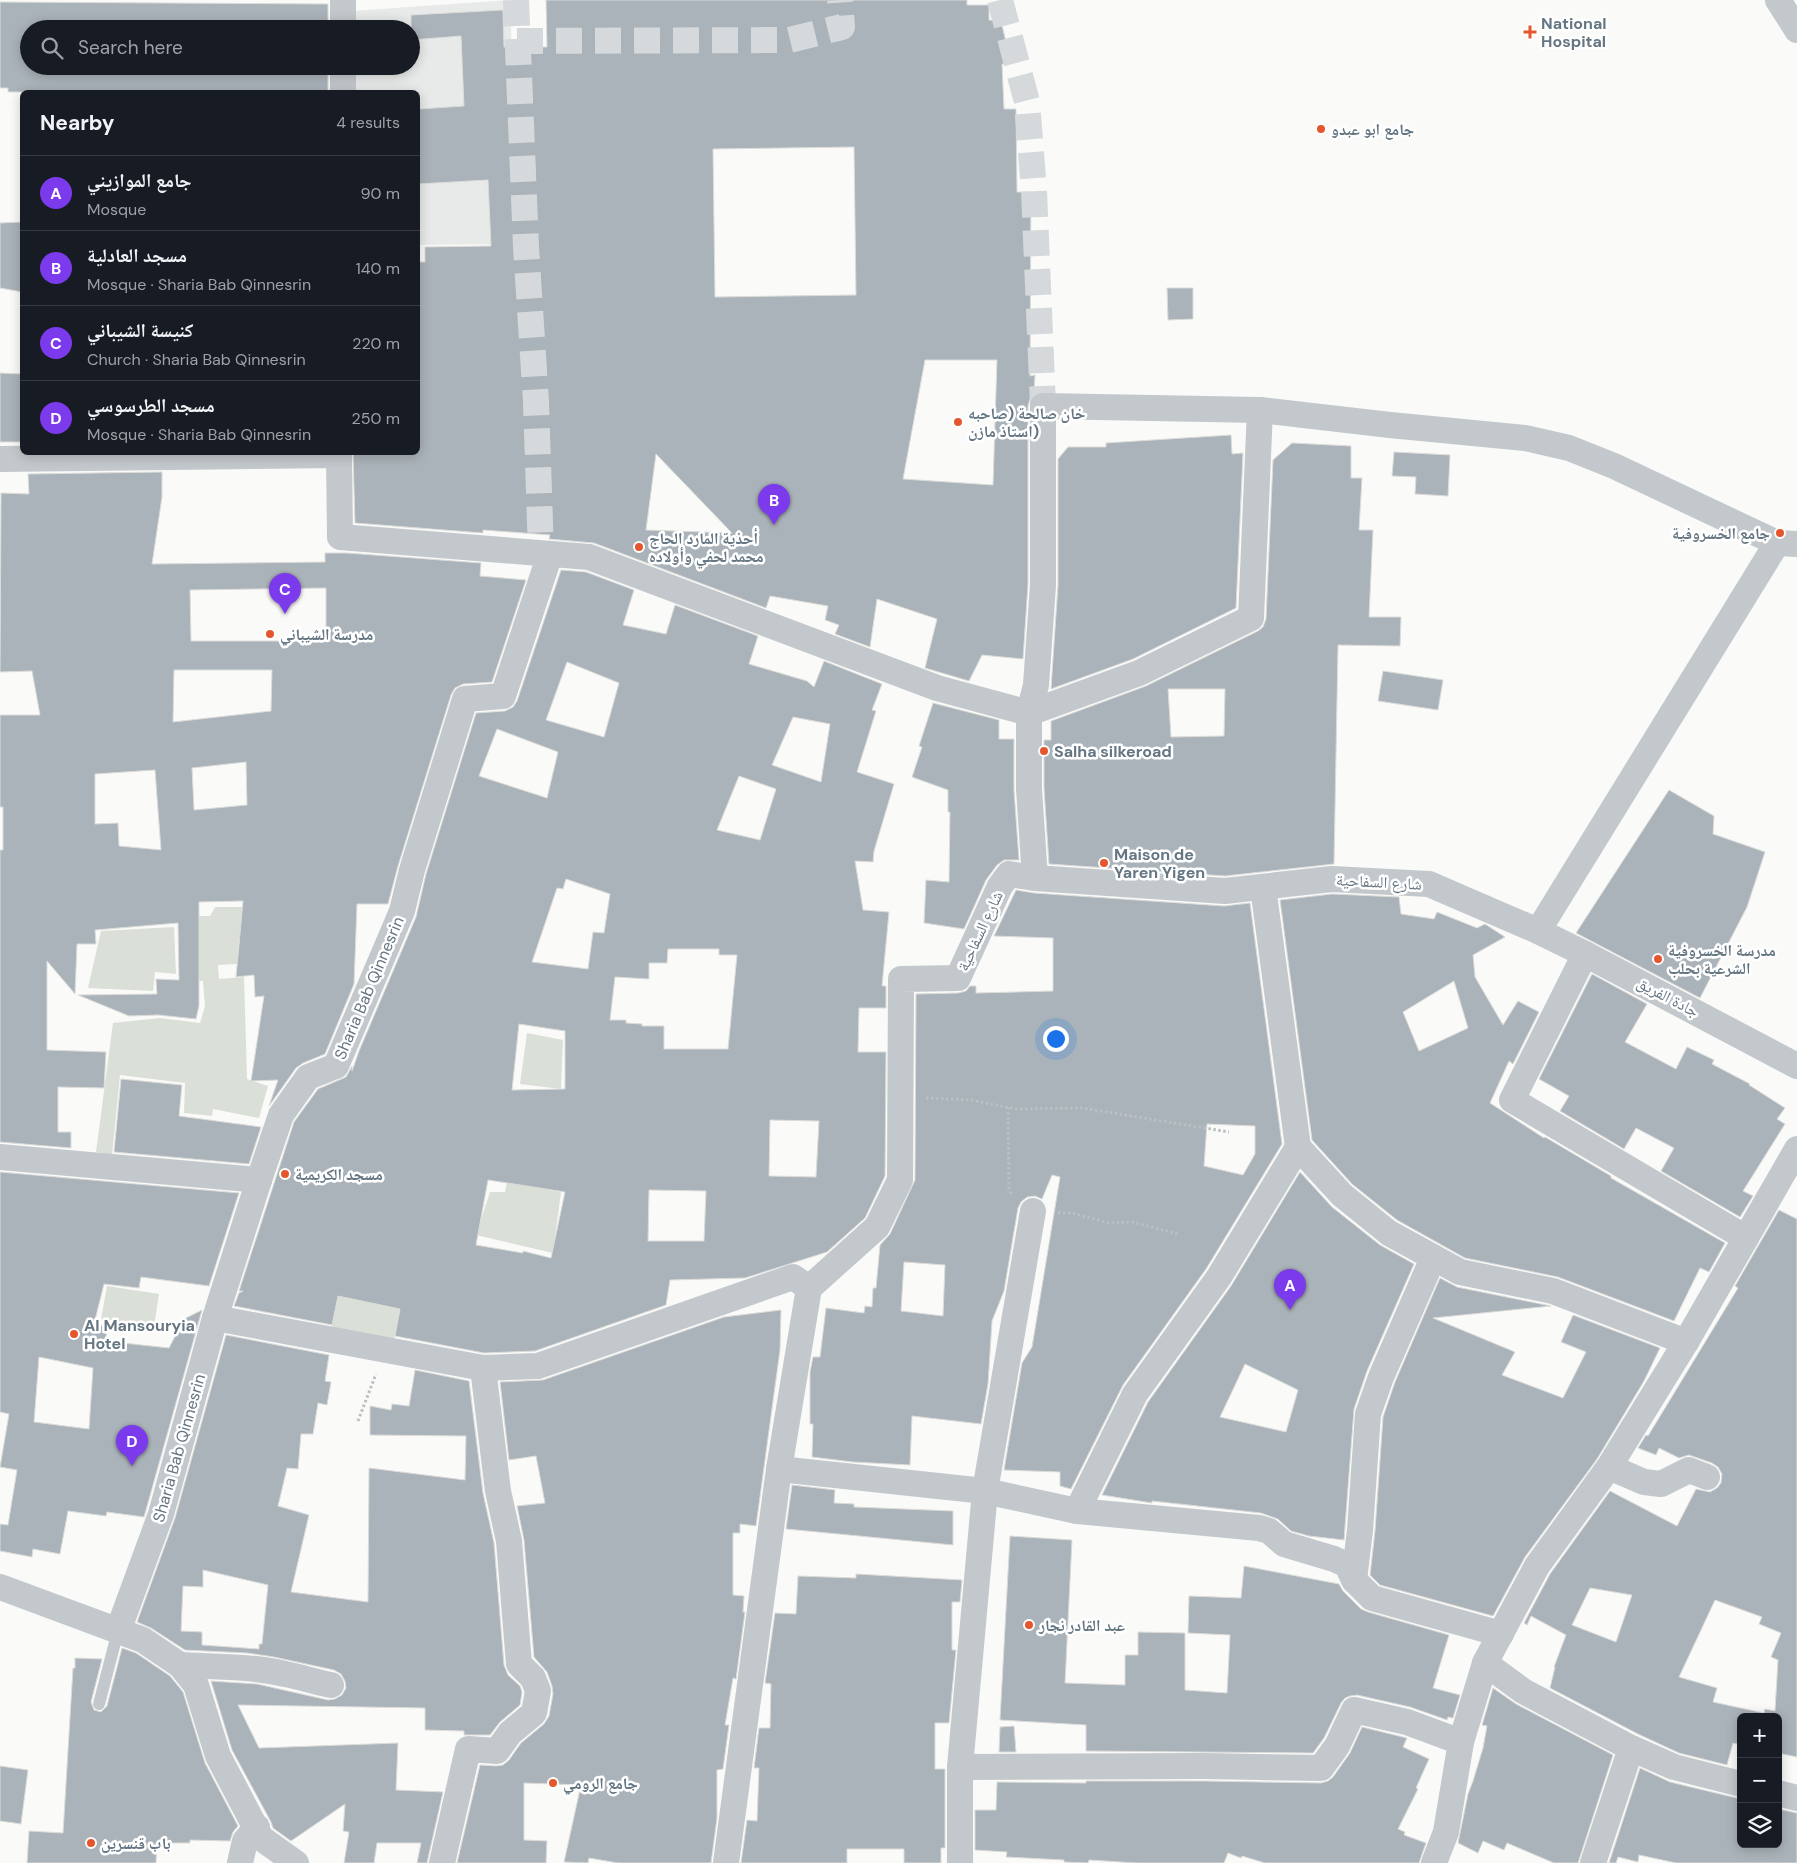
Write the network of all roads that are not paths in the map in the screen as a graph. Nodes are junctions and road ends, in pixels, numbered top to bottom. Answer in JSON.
{"nodes":[{"id":1,"x":343,"y":0,"type":"edge"},
{"id":2,"x":1778,"y":0,"type":"edge"},
{"id":3,"x":343,"y":20,"type":"edge"},
{"id":4,"x":1797,"y":30,"type":"edge"},
{"id":5,"x":343,"y":75,"type":"edge"},
{"id":6,"x":343,"y":90,"type":"edge"},
{"id":7,"x":1260,"y":410,"type":"junction"},
{"id":8,"x":271,"y":455,"type":"edge"},
{"id":9,"x":339,"y":455,"type":"edge"},
{"id":10,"x":0,"y":459,"type":"edge"},
{"id":11,"x":1787,"y":543,"type":"edge"},
{"id":12,"x":550,"y":554,"type":"junction"},
{"id":13,"x":1029,"y":713,"type":"junction"},
{"id":14,"x":1035,"y":878,"type":"junction"},
{"id":15,"x":1263,"y":887,"type":"junction"},
{"id":16,"x":1538,"y":931,"type":"junction"},
{"id":17,"x":1585,"y":954,"type":"junction"},
{"id":18,"x":1797,"y":1066,"type":"edge"},
{"id":19,"x":1298,"y":1147,"type":"junction"},
{"id":20,"x":1797,"y":1149,"type":"edge"},
{"id":21,"x":0,"y":1157,"type":"edge"},
{"id":22,"x":259,"y":1180,"type":"junction"},
{"id":23,"x":1033,"y":1212,"type":"road end"},
{"id":24,"x":1746,"y":1238,"type":"junction"},
{"id":25,"x":1433,"y":1258,"type":"junction"},
{"id":26,"x":810,"y":1288,"type":"junction"},
{"id":27,"x":215,"y":1318,"type":"junction"},
{"id":28,"x":1686,"y":1342,"type":"junction"},
{"id":29,"x":483,"y":1368,"type":"junction"},
{"id":30,"x":1609,"y":1467,"type":"junction"},
{"id":31,"x":779,"y":1469,"type":"junction"},
{"id":32,"x":1708,"y":1477,"type":"dead end"},
{"id":33,"x":985,"y":1491,"type":"junction"},
{"id":34,"x":1077,"y":1510,"type":"junction"},
{"id":35,"x":1354,"y":1580,"type":"junction"},
{"id":36,"x":0,"y":1587,"type":"edge"},
{"id":37,"x":118,"y":1632,"type":"junction"},
{"id":38,"x":1501,"y":1634,"type":"junction"},
{"id":39,"x":1485,"y":1663,"type":"junction"},
{"id":40,"x":180,"y":1665,"type":"junction"},
{"id":41,"x":330,"y":1685,"type":"dead end"},
{"id":42,"x":99,"y":1704,"type":"dead end"},
{"id":43,"x":1461,"y":1742,"type":"junction"},
{"id":44,"x":1631,"y":1748,"type":"junction"},
{"id":45,"x":960,"y":1767,"type":"junction"},
{"id":46,"x":1737,"y":1783,"type":"edge"},
{"id":47,"x":1782,"y":1794,"type":"edge"},
{"id":48,"x":1797,"y":1798,"type":"edge"},
{"id":49,"x":257,"y":1827,"type":"junction"},
{"id":50,"x":240,"y":1863,"type":"edge"},
{"id":51,"x":296,"y":1863,"type":"edge"},
{"id":52,"x":442,"y":1863,"type":"edge"},
{"id":53,"x":726,"y":1863,"type":"edge"},
{"id":54,"x":960,"y":1863,"type":"edge"},
{"id":55,"x":1434,"y":1863,"type":"edge"},
{"id":56,"x":1593,"y":1863,"type":"edge"}],
"edges":[{"from":1,"to":3,"type":"street"},
{"from":2,"to":4,"type":"street"},
{"from":5,"to":6,"type":"street"},
{"from":7,"to":11,"type":"street"},
{"from":7,"to":13,"type":"street"},
{"from":7,"to":13,"type":"street"},
{"from":8,"to":10,"type":"street"},
{"from":9,"to":12,"type":"street"},
{"from":11,"to":16,"type":"street"},
{"from":12,"to":13,"type":"street"},
{"from":12,"to":22,"type":"street","name":"Sharia Bab Qinnesrin"},
{"from":13,"to":14,"type":"street"},
{"from":14,"to":15,"type":"street","name":"شارع السفاحية"},
{"from":14,"to":26,"type":"street","name":"شارع السفاحية"},
{"from":15,"to":16,"type":"street","name":"شارع السفاحية"},
{"from":15,"to":19,"type":"street"},
{"from":16,"to":17,"type":"street","name":"جادة الفريق"},
{"from":17,"to":18,"type":"street","name":"جادة الفريق"},
{"from":17,"to":24,"type":"street"},
{"from":19,"to":25,"type":"street"},
{"from":19,"to":34,"type":"street"},
{"from":20,"to":24,"type":"street"},
{"from":21,"to":22,"type":"street"},
{"from":22,"to":27,"type":"street","name":"Sharia Bab Qinnesrin"},
{"from":23,"to":33,"type":"street"},
{"from":24,"to":28,"type":"street"},
{"from":25,"to":28,"type":"street"},
{"from":25,"to":35,"type":"street"},
{"from":26,"to":29,"type":"street"},
{"from":26,"to":31,"type":"street"},
{"from":27,"to":29,"type":"street"},
{"from":27,"to":37,"type":"street","name":"Sharia Bab Qinnesrin"},
{"from":28,"to":30,"type":"street"},
{"from":29,"to":52,"type":"street"},
{"from":30,"to":32,"type":"street"},
{"from":30,"to":38,"type":"street"},
{"from":31,"to":33,"type":"street"},
{"from":31,"to":53,"type":"street"},
{"from":33,"to":34,"type":"street"},
{"from":33,"to":45,"type":"street"},
{"from":34,"to":35,"type":"street"},
{"from":35,"to":38,"type":"street"},
{"from":36,"to":37,"type":"street"},
{"from":37,"to":40,"type":"street"},
{"from":37,"to":42,"type":"lane"},
{"from":38,"to":39,"type":"street"},
{"from":39,"to":43,"type":"street"},
{"from":39,"to":44,"type":"street"},
{"from":40,"to":41,"type":"street"},
{"from":40,"to":49,"type":"street"},
{"from":43,"to":45,"type":"street"},
{"from":43,"to":55,"type":"street"},
{"from":44,"to":46,"type":"street"},
{"from":44,"to":56,"type":"street"},
{"from":45,"to":54,"type":"street"},
{"from":47,"to":48,"type":"street"},
{"from":49,"to":50,"type":"street"},
{"from":49,"to":51,"type":"street"}]}
